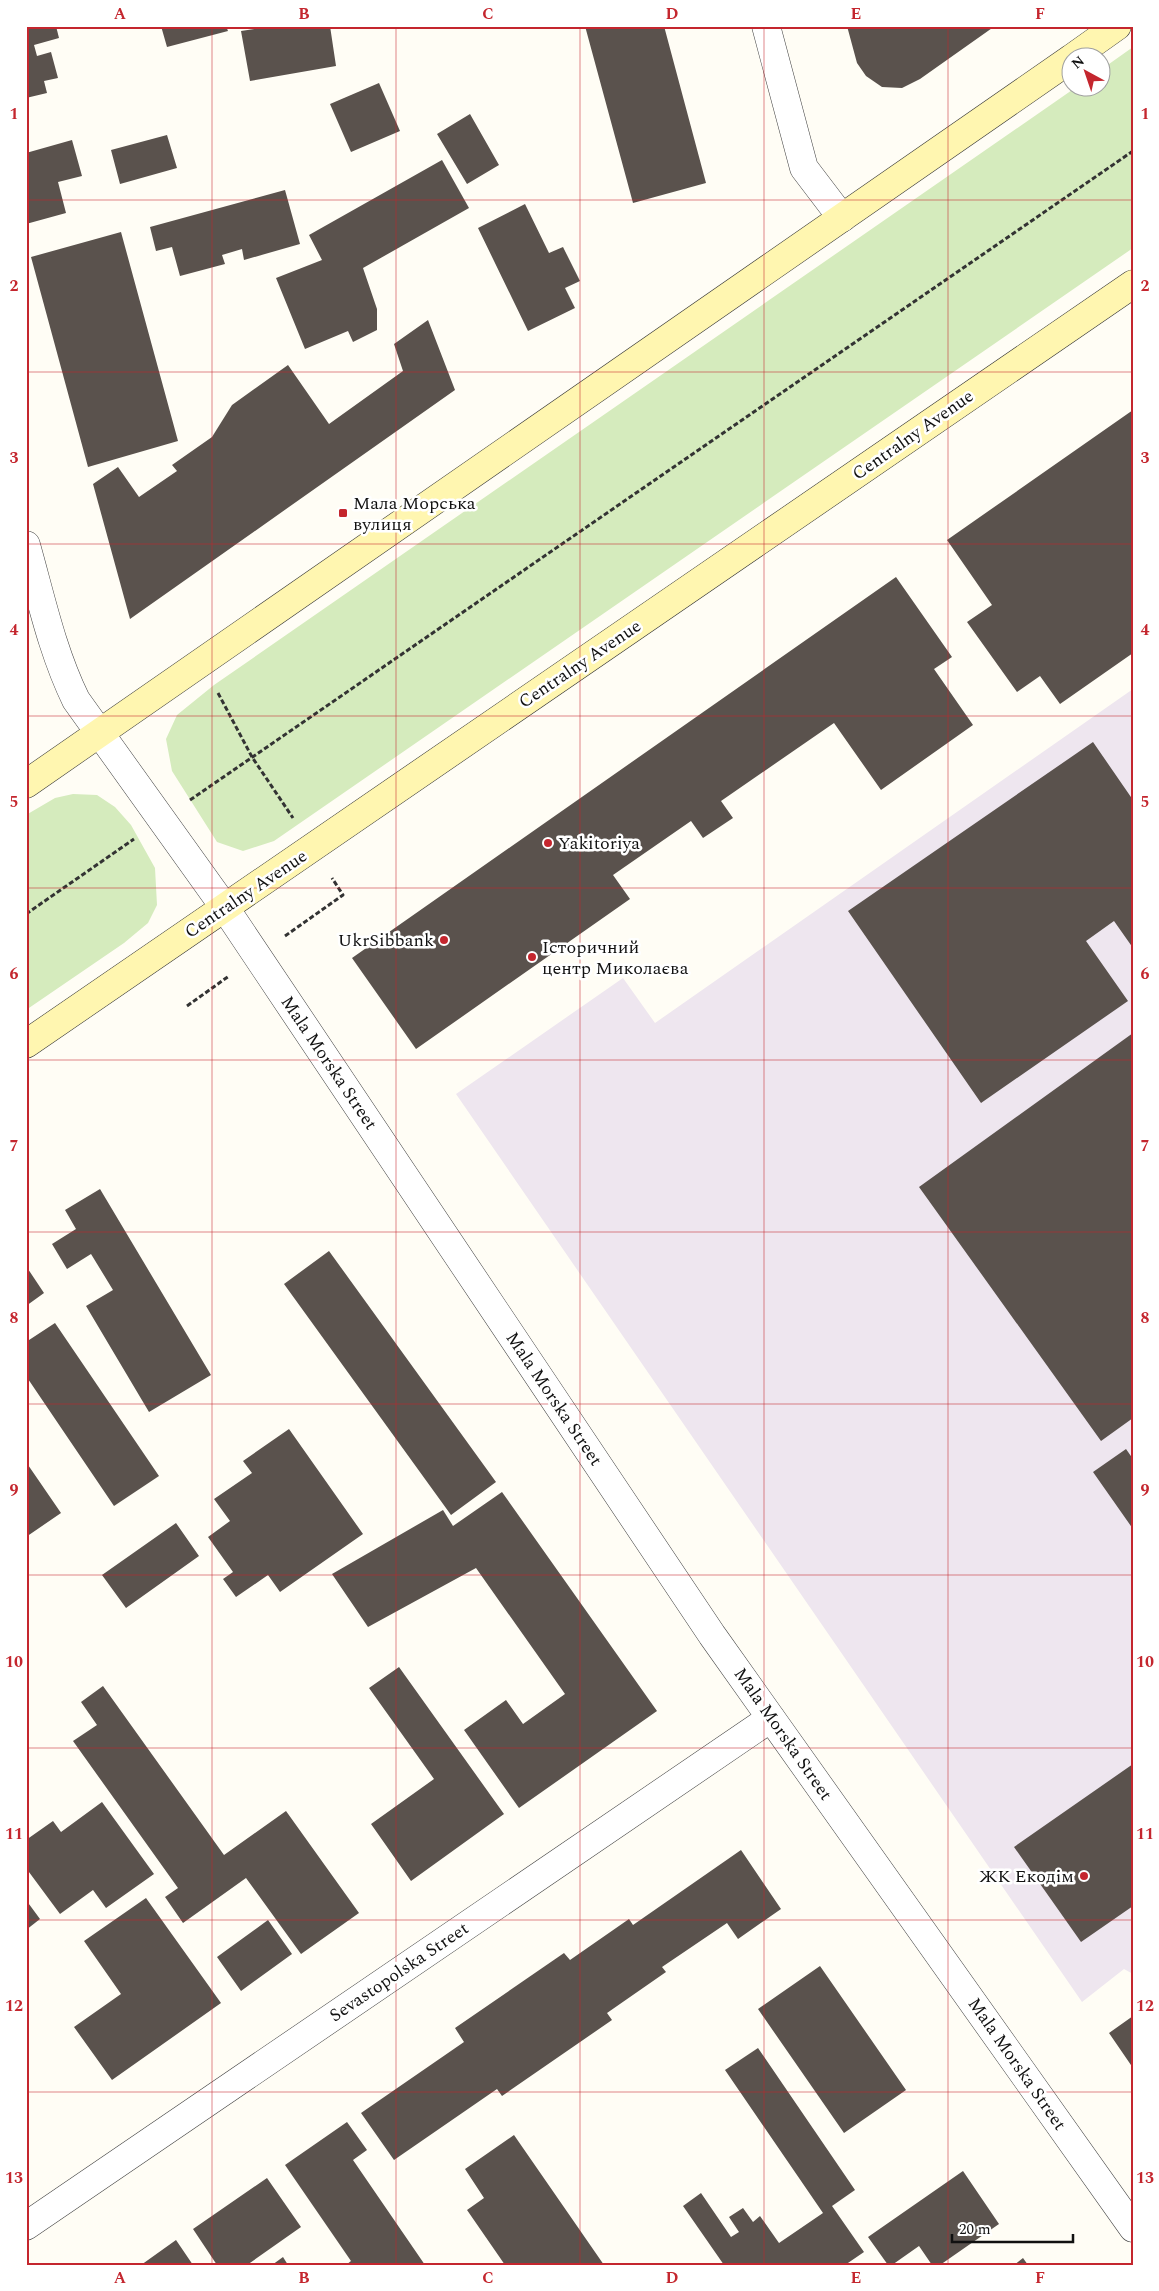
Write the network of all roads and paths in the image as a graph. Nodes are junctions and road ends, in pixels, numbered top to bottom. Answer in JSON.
{"nodes":[{"id":1,"x":766,"y":26,"type":"edge"},
{"id":2,"x":1117,"y":26,"type":"edge"},
{"id":3,"x":1086,"y":48,"type":"edge"},
{"id":4,"x":1062,"y":65,"type":"edge"},
{"id":5,"x":1133,"y":151,"type":"edge"},
{"id":6,"x":842,"y":218,"type":"junction"},
{"id":7,"x":1133,"y":284,"type":"edge"},
{"id":8,"x":26,"y":545,"type":"edge"},
{"id":9,"x":214,"y":686,"type":"dead end"},
{"id":10,"x":100,"y":734,"type":"junction"},
{"id":11,"x":26,"y":784,"type":"edge"},
{"id":12,"x":225,"y":908,"type":"junction"},
{"id":13,"x":26,"y":1044,"type":"edge"},
{"id":14,"x":771,"y":1718,"type":"junction"},
{"id":15,"x":26,"y":2226,"type":"edge"},
{"id":16,"x":1133,"y":2228,"type":"edge"}],
"edges":[{"from":1,"to":6,"type":"street"},
{"from":2,"to":3,"type":"main road"},
{"from":4,"to":6,"type":"main road"},
{"from":5,"to":9,"type":"path"},
{"from":6,"to":10,"type":"main road"},
{"from":7,"to":12,"type":"main road","name":"Centralny Avenue"},
{"from":8,"to":10,"type":"street","name":"Mala Morska Street"},
{"from":10,"to":11,"type":"main road"},
{"from":10,"to":12,"type":"street","name":"Mala Morska Street"},
{"from":12,"to":13,"type":"main road","name":"Centralny Avenue"},
{"from":12,"to":14,"type":"street","name":"Mala Morska Street"},
{"from":14,"to":15,"type":"street","name":"Sevastopolska Street"},
{"from":14,"to":16,"type":"street","name":"Mala Morska Street"}]}
